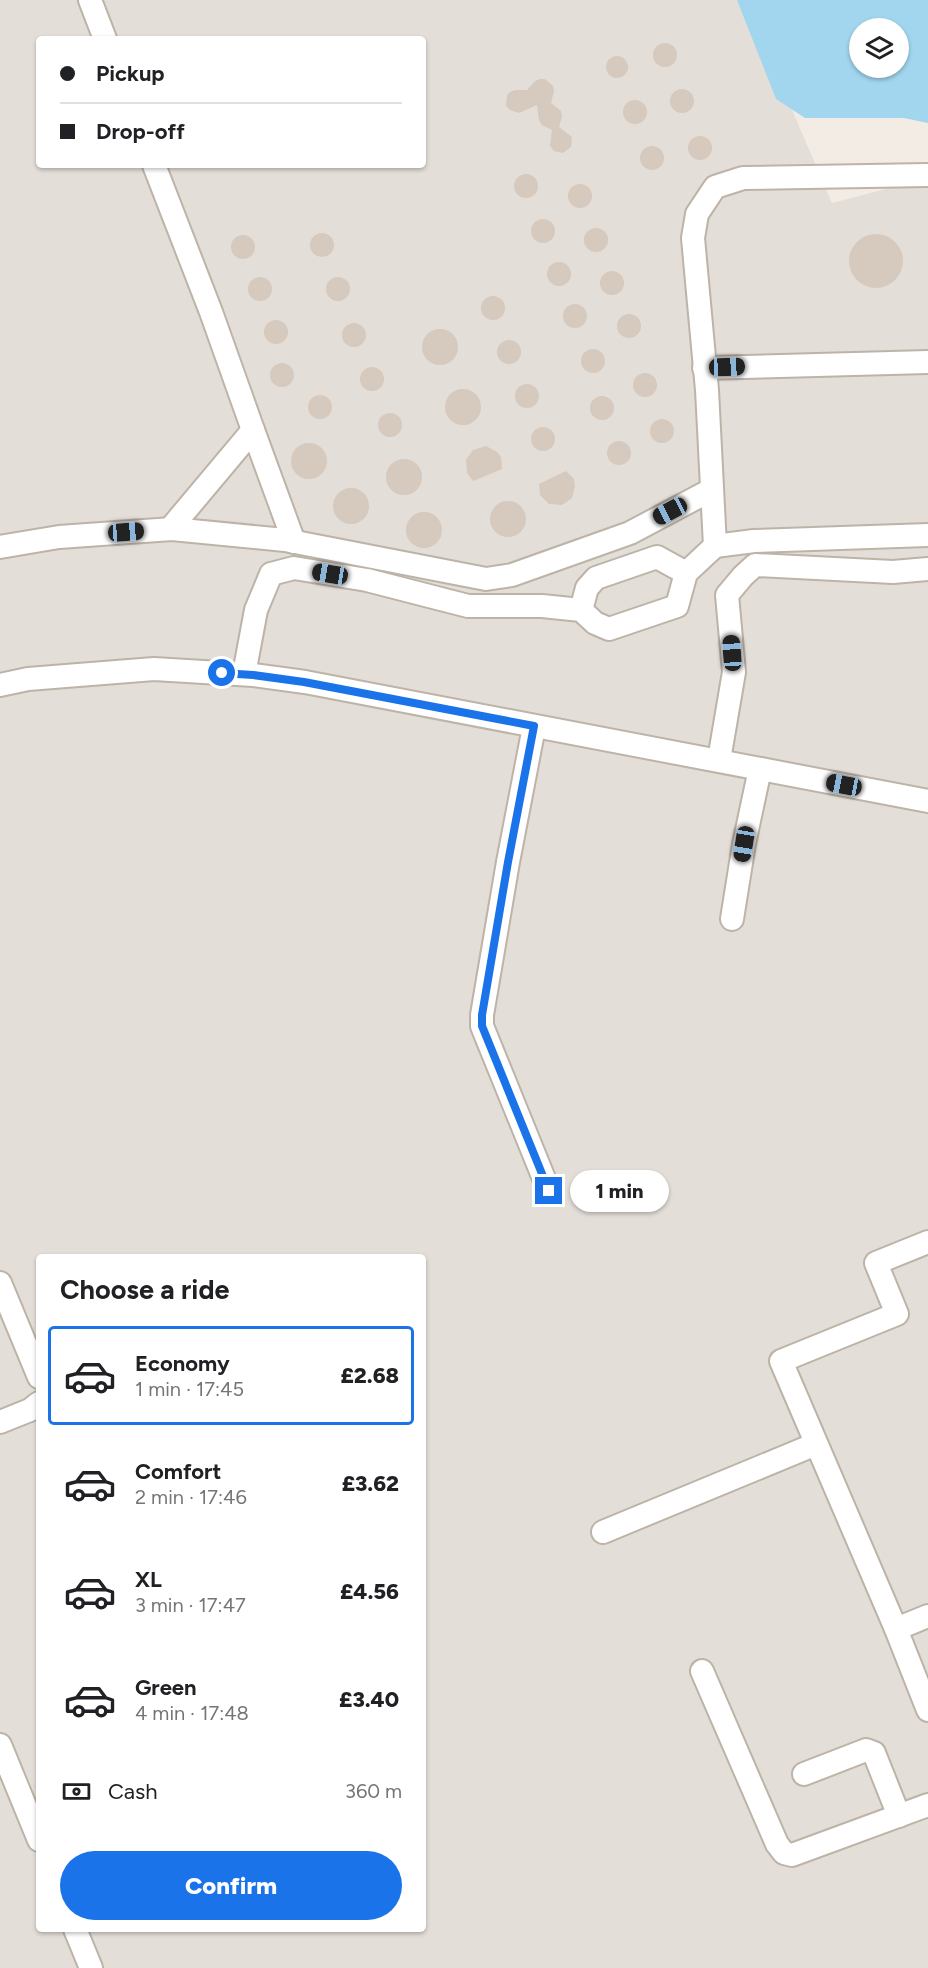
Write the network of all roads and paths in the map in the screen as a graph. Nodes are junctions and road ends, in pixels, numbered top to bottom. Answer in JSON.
{"nodes":[{"id":1,"x":90,"y":0,"type":"edge"},
{"id":2,"x":104,"y":36,"type":"edge"},
{"id":3,"x":155,"y":168,"type":"edge"},
{"id":4,"x":928,"y":175,"type":"edge"},
{"id":5,"x":928,"y":362,"type":"edge"},
{"id":6,"x":704,"y":368,"type":"junction"},
{"id":7,"x":253,"y":430,"type":"junction"},
{"id":8,"x":711,"y":490,"type":"junction"},
{"id":9,"x":0,"y":528,"type":"edge"},
{"id":10,"x":170,"y":529,"type":"junction"},
{"id":11,"x":928,"y":535,"type":"edge"},
{"id":12,"x":294,"y":542,"type":"junction"},
{"id":13,"x":9,"y":545,"type":"edge"},
{"id":14,"x":715,"y":546,"type":"junction"},
{"id":15,"x":928,"y":569,"type":"edge"},
{"id":16,"x":686,"y":573,"type":"junction"},
{"id":17,"x":581,"y":610,"type":"junction"},
{"id":18,"x":244,"y":674,"type":"junction"},
{"id":19,"x":0,"y":685,"type":"edge"},
{"id":20,"x":534,"y":726,"type":"junction"},
{"id":21,"x":719,"y":760,"type":"junction"},
{"id":22,"x":760,"y":769,"type":"junction"},
{"id":23,"x":928,"y":801,"type":"edge"},
{"id":24,"x":732,"y":919,"type":"dead end"},
{"id":25,"x":549,"y":1191,"type":"dead end"},
{"id":26,"x":928,"y":1242,"type":"edge"},
{"id":27,"x":0,"y":1283,"type":"edge"},
{"id":28,"x":36,"y":1370,"type":"edge"},
{"id":29,"x":36,"y":1405,"type":"edge"},
{"id":30,"x":0,"y":1422,"type":"edge"},
{"id":31,"x":816,"y":1444,"type":"junction"},
{"id":32,"x":603,"y":1532,"type":"dead end"},
{"id":33,"x":928,"y":1616,"type":"edge"},
{"id":34,"x":896,"y":1629,"type":"junction"},
{"id":35,"x":702,"y":1671,"type":"dead end"},
{"id":36,"x":928,"y":1710,"type":"edge"},
{"id":37,"x":0,"y":1745,"type":"edge"},
{"id":38,"x":804,"y":1774,"type":"dead end"},
{"id":39,"x":928,"y":1805,"type":"edge"},
{"id":40,"x":899,"y":1816,"type":"junction"},
{"id":41,"x":36,"y":1833,"type":"edge"},
{"id":42,"x":76,"y":1932,"type":"edge"},
{"id":43,"x":91,"y":1968,"type":"edge"}],
"edges":[{"from":1,"to":2,"type":"street"},
{"from":3,"to":7,"type":"street"},
{"from":4,"to":6,"type":"street"},
{"from":5,"to":6,"type":"street"},
{"from":6,"to":8,"type":"street"},
{"from":7,"to":10,"type":"street"},
{"from":7,"to":12,"type":"street"},
{"from":8,"to":12,"type":"street"},
{"from":8,"to":14,"type":"street"},
{"from":9,"to":13,"type":"street"},
{"from":10,"to":12,"type":"street"},
{"from":10,"to":13,"type":"street"},
{"from":11,"to":14,"type":"street"},
{"from":14,"to":16,"type":"street"},
{"from":15,"to":21,"type":"street"},
{"from":16,"to":17,"type":"street"},
{"from":16,"to":17,"type":"street"},
{"from":17,"to":18,"type":"street"},
{"from":18,"to":19,"type":"street"},
{"from":18,"to":20,"type":"street"},
{"from":20,"to":21,"type":"street"},
{"from":20,"to":25,"type":"street"},
{"from":21,"to":22,"type":"street"},
{"from":22,"to":23,"type":"street"},
{"from":22,"to":24,"type":"street"},
{"from":26,"to":31,"type":"street"},
{"from":27,"to":28,"type":"street"},
{"from":29,"to":30,"type":"street"},
{"from":31,"to":32,"type":"street"},
{"from":31,"to":34,"type":"street"},
{"from":33,"to":34,"type":"street"},
{"from":34,"to":36,"type":"street"},
{"from":35,"to":40,"type":"street"},
{"from":37,"to":41,"type":"street"},
{"from":38,"to":40,"type":"street"},
{"from":39,"to":40,"type":"street"},
{"from":42,"to":43,"type":"street"}]}
